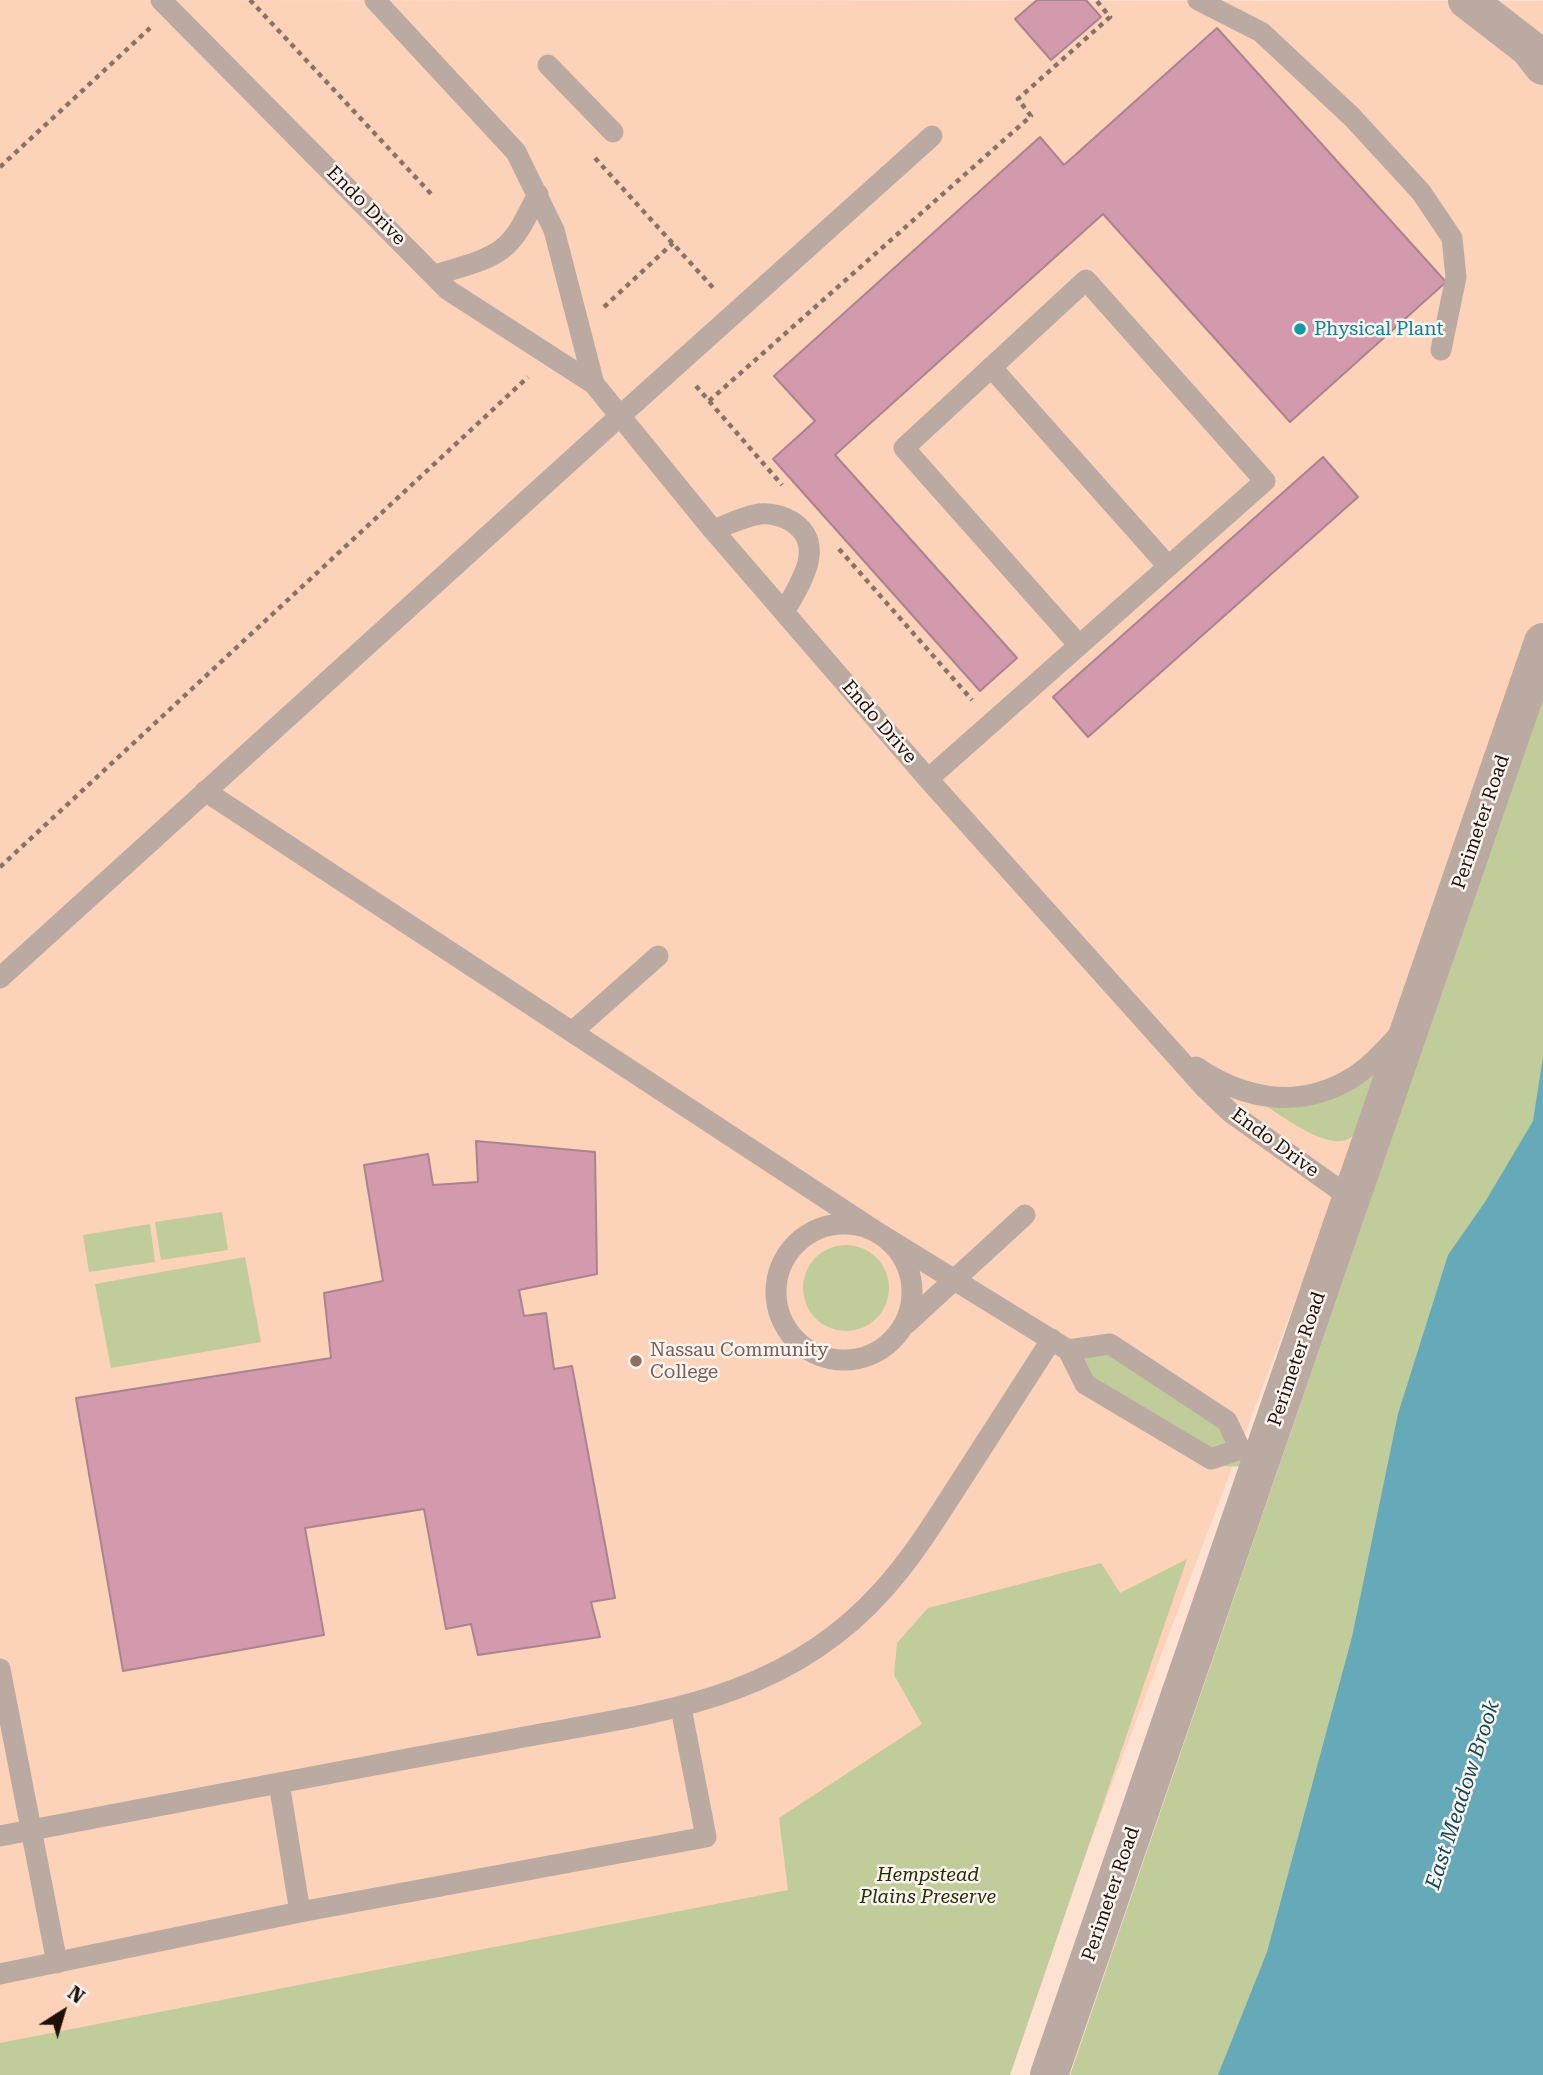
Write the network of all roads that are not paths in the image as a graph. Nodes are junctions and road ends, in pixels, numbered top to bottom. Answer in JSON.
{"nodes":[{"id":1,"x":161,"y":0,"type":"edge"},
{"id":2,"x":375,"y":0,"type":"edge"},
{"id":3,"x":1198,"y":0,"type":"edge"},
{"id":4,"x":1467,"y":0,"type":"edge"},
{"id":5,"x":548,"y":65,"type":"dead end"},
{"id":6,"x":1543,"y":66,"type":"edge"},
{"id":7,"x":613,"y":132,"type":"road end"},
{"id":8,"x":932,"y":136,"type":"dead end"},
{"id":9,"x":538,"y":194,"type":"junction"},
{"id":10,"x":435,"y":275,"type":"junction"},
{"id":11,"x":1441,"y":350,"type":"dead end"},
{"id":12,"x":991,"y":367,"type":"junction"},
{"id":13,"x":594,"y":384,"type":"junction"},
{"id":14,"x":620,"y":416,"type":"junction"},
{"id":15,"x":713,"y":530,"type":"junction"},
{"id":16,"x":1168,"y":566,"type":"junction"},
{"id":17,"x":784,"y":612,"type":"junction"},
{"id":18,"x":1543,"y":642,"type":"edge"},
{"id":19,"x":1078,"y":644,"type":"junction"},
{"id":20,"x":928,"y":779,"type":"junction"},
{"id":21,"x":205,"y":791,"type":"junction"},
{"id":22,"x":658,"y":956,"type":"dead end"},
{"id":23,"x":0,"y":978,"type":"edge"},
{"id":24,"x":1414,"y":1019,"type":"junction"},
{"id":25,"x":572,"y":1032,"type":"junction"},
{"id":26,"x":1174,"y":1052,"type":"junction"},
{"id":27,"x":1352,"y":1199,"type":"junction"},
{"id":28,"x":1025,"y":1216,"type":"dead end"},
{"id":29,"x":880,"y":1234,"type":"junction"},
{"id":30,"x":953,"y":1281,"type":"junction"},
{"id":31,"x":904,"y":1325,"type":"junction"},
{"id":32,"x":1060,"y":1345,"type":"junction"},
{"id":33,"x":1252,"y":1453,"type":"junction"},
{"id":34,"x":0,"y":1669,"type":"edge"},
{"id":35,"x":681,"y":1708,"type":"junction"},
{"id":36,"x":279,"y":1783,"type":"junction"},
{"id":37,"x":32,"y":1830,"type":"junction"},
{"id":38,"x":0,"y":1836,"type":"edge"},
{"id":39,"x":300,"y":1912,"type":"junction"},
{"id":40,"x":57,"y":1963,"type":"junction"},
{"id":41,"x":0,"y":1974,"type":"edge"},
{"id":42,"x":1049,"y":2075,"type":"edge"}],
"edges":[{"from":1,"to":10,"type":"lane","name":"Endo Drive"},
{"from":2,"to":9,"type":"lane","name":"Endo Drive"},
{"from":3,"to":11,"type":"lane"},
{"from":4,"to":6,"type":"street"},
{"from":5,"to":7,"type":"lane"},
{"from":8,"to":14,"type":"lane"},
{"from":9,"to":10,"type":"lane"},
{"from":9,"to":13,"type":"lane","name":"Endo Drive"},
{"from":10,"to":13,"type":"lane","name":"Endo Drive"},
{"from":12,"to":16,"type":"lane"},
{"from":12,"to":16,"type":"lane"},
{"from":12,"to":19,"type":"lane"},
{"from":13,"to":14,"type":"lane","name":"Endo Drive"},
{"from":14,"to":15,"type":"lane","name":"Endo Drive"},
{"from":14,"to":21,"type":"lane"},
{"from":15,"to":17,"type":"lane","name":"Endo Drive"},
{"from":15,"to":17,"type":"lane"},
{"from":16,"to":19,"type":"lane"},
{"from":17,"to":20,"type":"lane","name":"Endo Drive"},
{"from":18,"to":24,"type":"street","name":"Perimeter Road"},
{"from":19,"to":20,"type":"lane"},
{"from":20,"to":26,"type":"lane","name":"Endo Drive"},
{"from":21,"to":23,"type":"lane"},
{"from":21,"to":25,"type":"lane"},
{"from":22,"to":25,"type":"lane"},
{"from":24,"to":26,"type":"lane","name":"Endo Drive"},
{"from":24,"to":27,"type":"street","name":"Perimeter Road"},
{"from":25,"to":29,"type":"lane"},
{"from":26,"to":27,"type":"lane","name":"Endo Drive"},
{"from":27,"to":33,"type":"street","name":"Perimeter Road"},
{"from":28,"to":30,"type":"lane"},
{"from":29,"to":30,"type":"lane"},
{"from":29,"to":31,"type":"lane"},
{"from":29,"to":31,"type":"lane"},
{"from":30,"to":31,"type":"lane"},
{"from":30,"to":32,"type":"lane"},
{"from":32,"to":33,"type":"lane"},
{"from":32,"to":33,"type":"lane"},
{"from":32,"to":35,"type":"lane"},
{"from":33,"to":42,"type":"street","name":"Perimeter Road"},
{"from":34,"to":37,"type":"lane"},
{"from":35,"to":36,"type":"lane"},
{"from":35,"to":39,"type":"lane"},
{"from":36,"to":37,"type":"lane"},
{"from":36,"to":39,"type":"lane"},
{"from":37,"to":38,"type":"lane"},
{"from":37,"to":40,"type":"lane"},
{"from":39,"to":40,"type":"lane"},
{"from":40,"to":41,"type":"lane"}]}
